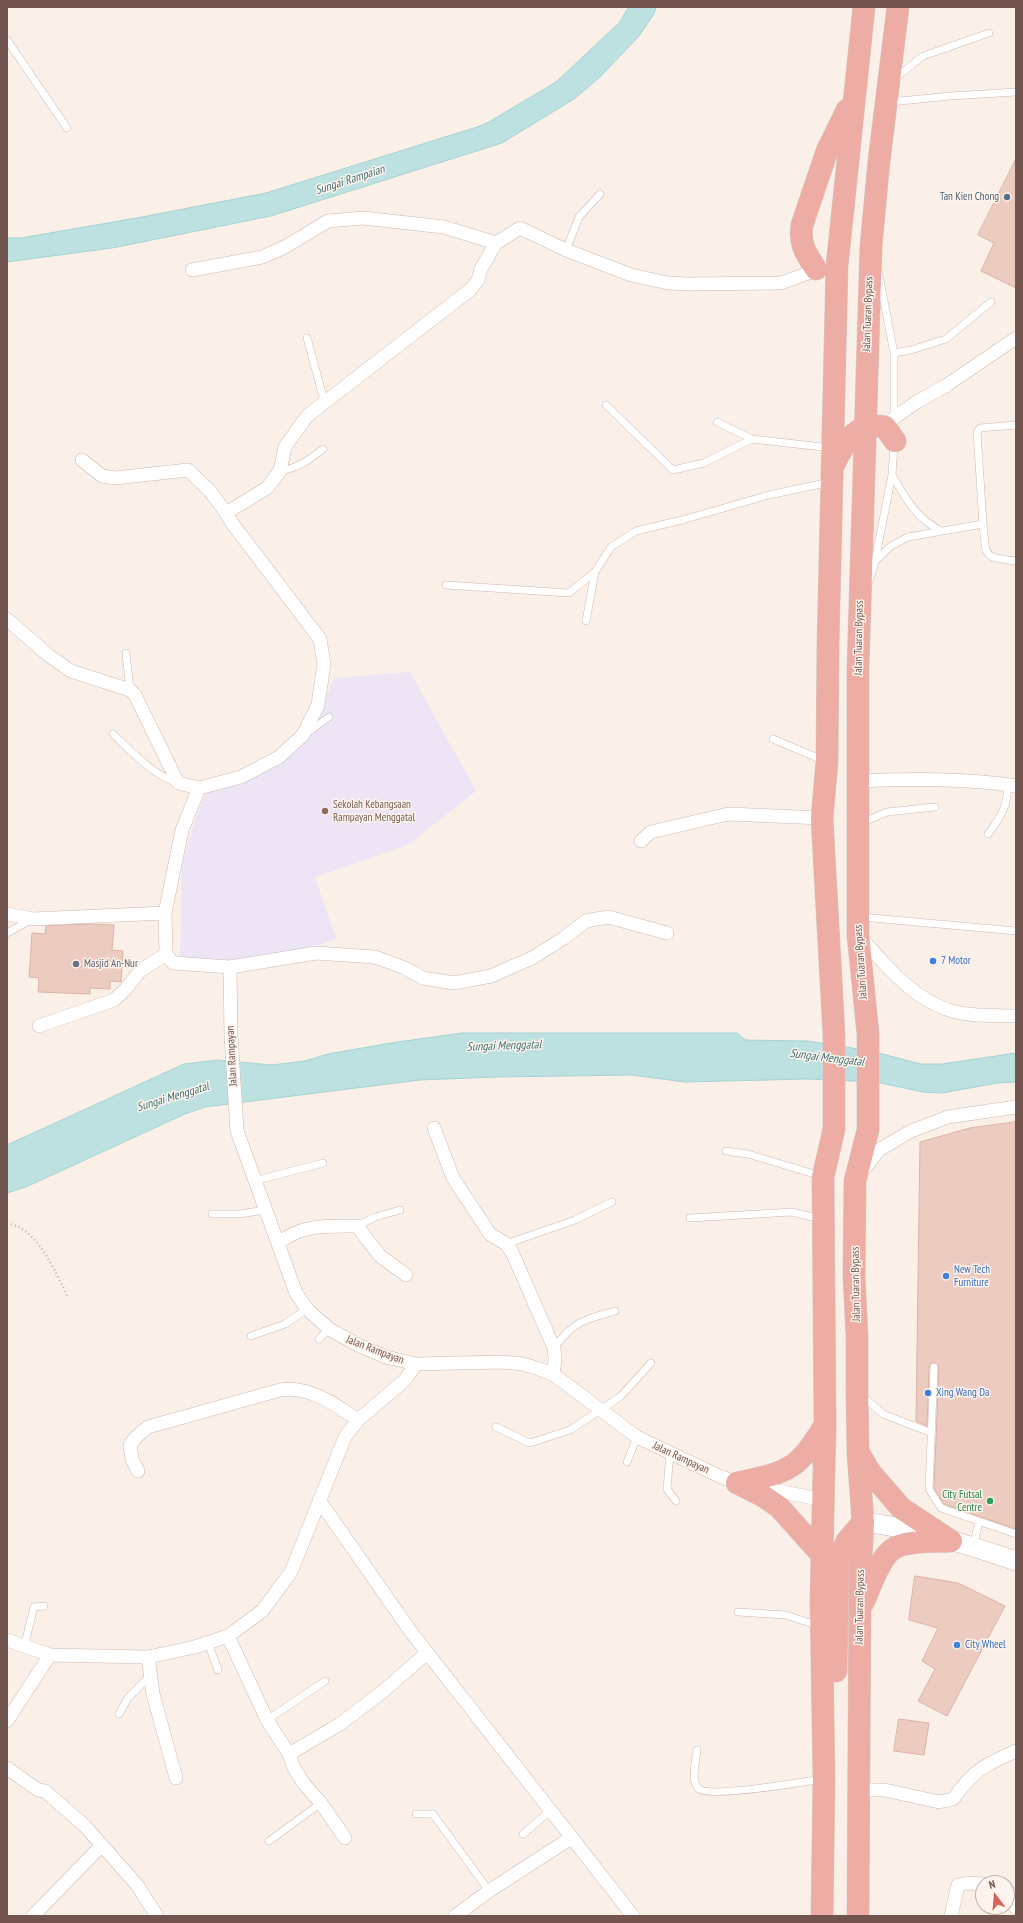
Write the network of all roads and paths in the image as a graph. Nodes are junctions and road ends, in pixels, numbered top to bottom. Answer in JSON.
{"nodes":[{"id":1,"x":864,"y":7,"type":"edge"},
{"id":2,"x":884,"y":7,"type":"edge"},
{"id":3,"x":898,"y":7,"type":"edge"},
{"id":4,"x":989,"y":33,"type":"dead end"},
{"id":5,"x":7,"y":40,"type":"edge"},
{"id":6,"x":9,"y":48,"type":"edge"},
{"id":7,"x":1016,"y":92,"type":"edge"},
{"id":8,"x":887,"y":93,"type":"junction"},
{"id":9,"x":853,"y":100,"type":"junction"},
{"id":10,"x":67,"y":128,"type":"dead end"},
{"id":11,"x":600,"y":194,"type":"dead end"},
{"id":12,"x":496,"y":243,"type":"junction"},
{"id":13,"x":871,"y":246,"type":"junction"},
{"id":14,"x":566,"y":250,"type":"junction"},
{"id":15,"x":826,"y":268,"type":"junction"},
{"id":16,"x":192,"y":270,"type":"dead end"},
{"id":17,"x":991,"y":302,"type":"dead end"},
{"id":18,"x":307,"y":338,"type":"dead end"},
{"id":19,"x":1016,"y":338,"type":"edge"},
{"id":20,"x":894,"y":353,"type":"junction"},
{"id":21,"x":325,"y":404,"type":"junction"},
{"id":22,"x":606,"y":406,"type":"dead end"},
{"id":23,"x":894,"y":418,"type":"junction"},
{"id":24,"x":717,"y":422,"type":"dead end"},
{"id":25,"x":1016,"y":425,"type":"edge"},
{"id":26,"x":866,"y":427,"type":"junction"},
{"id":27,"x":752,"y":439,"type":"junction"},
{"id":28,"x":894,"y":441,"type":"junction"},
{"id":29,"x":323,"y":449,"type":"dead end"},
{"id":30,"x":82,"y":460,"type":"dead end"},
{"id":31,"x":832,"y":466,"type":"junction"},
{"id":32,"x":280,"y":471,"type":"junction"},
{"id":33,"x":892,"y":476,"type":"junction"},
{"id":34,"x":226,"y":513,"type":"junction"},
{"id":35,"x":983,"y":524,"type":"junction"},
{"id":36,"x":941,"y":531,"type":"junction"},
{"id":37,"x":874,"y":561,"type":"junction"},
{"id":38,"x":1016,"y":562,"type":"edge"},
{"id":39,"x":595,"y":572,"type":"junction"},
{"id":40,"x":446,"y":585,"type":"dead end"},
{"id":41,"x":7,"y":619,"type":"edge"},
{"id":42,"x":586,"y":621,"type":"dead end"},
{"id":43,"x":860,"y":621,"type":"junction"},
{"id":44,"x":126,"y":653,"type":"dead end"},
{"id":45,"x":130,"y":690,"type":"junction"},
{"id":46,"x":329,"y":717,"type":"dead end"},
{"id":47,"x":113,"y":734,"type":"dead end"},
{"id":48,"x":303,"y":735,"type":"junction"},
{"id":49,"x":773,"y":739,"type":"dead end"},
{"id":50,"x":827,"y":762,"type":"junction"},
{"id":51,"x":859,"y":781,"type":"junction"},
{"id":52,"x":178,"y":783,"type":"junction"},
{"id":53,"x":1012,"y":785,"type":"edge"},
{"id":54,"x":199,"y":788,"type":"junction"},
{"id":55,"x":935,"y":807,"type":"dead end"},
{"id":56,"x":822,"y":818,"type":"junction"},
{"id":57,"x":859,"y":824,"type":"junction"},
{"id":58,"x":988,"y":834,"type":"dead end"},
{"id":59,"x":641,"y":841,"type":"dead end"},
{"id":60,"x":165,"y":913,"type":"junction"},
{"id":61,"x":7,"y":914,"type":"edge"},
{"id":62,"x":33,"y":919,"type":"junction"},
{"id":63,"x":858,"y":926,"type":"junction"},
{"id":64,"x":1016,"y":931,"type":"edge"},
{"id":65,"x":7,"y":933,"type":"edge"},
{"id":66,"x":667,"y":933,"type":"dead end"},
{"id":67,"x":166,"y":954,"type":"junction"},
{"id":68,"x":230,"y":967,"type":"junction"},
{"id":69,"x":1016,"y":1016,"type":"edge"},
{"id":70,"x":39,"y":1026,"type":"dead end"},
{"id":71,"x":1016,"y":1107,"type":"edge"},
{"id":72,"x":434,"y":1128,"type":"dead end"},
{"id":73,"x":726,"y":1150,"type":"dead end"},
{"id":74,"x":323,"y":1163,"type":"dead end"},
{"id":75,"x":823,"y":1176,"type":"junction"},
{"id":76,"x":855,"y":1180,"type":"junction"},
{"id":77,"x":254,"y":1181,"type":"junction"},
{"id":78,"x":612,"y":1202,"type":"dead end"},
{"id":79,"x":265,"y":1210,"type":"junction"},
{"id":80,"x":400,"y":1210,"type":"dead end"},
{"id":81,"x":212,"y":1214,"type":"dead end"},
{"id":82,"x":690,"y":1218,"type":"dead end"},
{"id":83,"x":823,"y":1219,"type":"junction"},
{"id":84,"x":7,"y":1224,"type":"edge"},
{"id":85,"x":357,"y":1226,"type":"junction"},
{"id":86,"x":278,"y":1244,"type":"junction"},
{"id":87,"x":506,"y":1244,"type":"junction"},
{"id":88,"x":406,"y":1275,"type":"dead end"},
{"id":89,"x":68,"y":1298,"type":"dead end"},
{"id":90,"x":307,"y":1310,"type":"junction"},
{"id":91,"x":615,"y":1311,"type":"dead end"},
{"id":92,"x":329,"y":1330,"type":"junction"},
{"id":93,"x":251,"y":1336,"type":"dead end"},
{"id":94,"x":319,"y":1339,"type":"dead end"},
{"id":95,"x":554,"y":1348,"type":"junction"},
{"id":96,"x":651,"y":1363,"type":"dead end"},
{"id":97,"x":416,"y":1364,"type":"junction"},
{"id":98,"x":934,"y":1367,"type":"dead end"},
{"id":99,"x":553,"y":1374,"type":"junction"},
{"id":100,"x":857,"y":1391,"type":"junction"},
{"id":101,"x":599,"y":1411,"type":"junction"},
{"id":102,"x":358,"y":1420,"type":"junction"},
{"id":103,"x":824,"y":1425,"type":"junction"},
{"id":104,"x":496,"y":1427,"type":"dead end"},
{"id":105,"x":932,"y":1432,"type":"junction"},
{"id":106,"x":637,"y":1437,"type":"junction"},
{"id":107,"x":670,"y":1453,"type":"junction"},
{"id":108,"x":858,"y":1453,"type":"junction"},
{"id":109,"x":627,"y":1462,"type":"dead end"},
{"id":110,"x":138,"y":1471,"type":"dead end"},
{"id":111,"x":737,"y":1483,"type":"junction"},
{"id":112,"x":319,"y":1500,"type":"junction"},
{"id":113,"x":824,"y":1500,"type":"junction"},
{"id":114,"x":676,"y":1501,"type":"dead end"},
{"id":115,"x":863,"y":1522,"type":"junction"},
{"id":116,"x":979,"y":1522,"type":"junction"},
{"id":117,"x":1016,"y":1534,"type":"edge"},
{"id":118,"x":951,"y":1541,"type":"junction"},
{"id":119,"x":973,"y":1547,"type":"junction"},
{"id":120,"x":822,"y":1555,"type":"junction"},
{"id":121,"x":1016,"y":1561,"type":"edge"},
{"id":122,"x":44,"y":1606,"type":"dead end"},
{"id":123,"x":860,"y":1610,"type":"junction"},
{"id":124,"x":738,"y":1612,"type":"dead end"},
{"id":125,"x":821,"y":1626,"type":"junction"},
{"id":126,"x":228,"y":1636,"type":"junction"},
{"id":127,"x":7,"y":1640,"type":"edge"},
{"id":128,"x":208,"y":1643,"type":"junction"},
{"id":129,"x":26,"y":1646,"type":"junction"},
{"id":130,"x":427,"y":1654,"type":"junction"},
{"id":131,"x":50,"y":1655,"type":"junction"},
{"id":132,"x":148,"y":1657,"type":"junction"},
{"id":133,"x":218,"y":1670,"type":"dead end"},
{"id":134,"x":150,"y":1676,"type":"junction"},
{"id":135,"x":325,"y":1681,"type":"dead end"},
{"id":136,"x":119,"y":1714,"type":"dead end"},
{"id":137,"x":267,"y":1720,"type":"junction"},
{"id":138,"x":7,"y":1721,"type":"edge"},
{"id":139,"x":697,"y":1750,"type":"dead end"},
{"id":140,"x":1016,"y":1752,"type":"edge"},
{"id":141,"x":289,"y":1754,"type":"junction"},
{"id":142,"x":7,"y":1768,"type":"edge"},
{"id":143,"x":176,"y":1778,"type":"dead end"},
{"id":144,"x":824,"y":1779,"type":"junction"},
{"id":145,"x":858,"y":1790,"type":"junction"},
{"id":146,"x":321,"y":1803,"type":"junction"},
{"id":147,"x":550,"y":1811,"type":"junction"},
{"id":148,"x":416,"y":1814,"type":"dead end"},
{"id":149,"x":523,"y":1834,"type":"dead end"},
{"id":150,"x":345,"y":1838,"type":"dead end"},
{"id":151,"x":571,"y":1838,"type":"junction"},
{"id":152,"x":268,"y":1841,"type":"dead end"},
{"id":153,"x":102,"y":1845,"type":"junction"},
{"id":154,"x":975,"y":1883,"type":"edge"},
{"id":155,"x":490,"y":1891,"type":"junction"},
{"id":156,"x":33,"y":1916,"type":"edge"},
{"id":157,"x":157,"y":1916,"type":"edge"},
{"id":158,"x":455,"y":1916,"type":"edge"},
{"id":159,"x":633,"y":1916,"type":"edge"},
{"id":160,"x":822,"y":1916,"type":"edge"},
{"id":161,"x":834,"y":1916,"type":"edge"},
{"id":162,"x":858,"y":1916,"type":"edge"},
{"id":163,"x":951,"y":1916,"type":"edge"}],
"edges":[{"from":1,"to":9,"type":"highway"},
{"from":2,"to":15,"type":"highway"},
{"from":3,"to":8,"type":"highway","name":"Jalan Tuaran Bypass"},
{"from":4,"to":8,"type":"lane"},
{"from":5,"to":6,"type":"lane"},
{"from":6,"to":10,"type":"lane"},
{"from":7,"to":8,"type":"lane"},
{"from":8,"to":13,"type":"highway","name":"Jalan Tuaran Bypass"},
{"from":9,"to":15,"type":"highway"},
{"from":9,"to":15,"type":"highway"},
{"from":11,"to":14,"type":"lane"},
{"from":12,"to":14,"type":"street"},
{"from":12,"to":16,"type":"street"},
{"from":12,"to":21,"type":"street"},
{"from":13,"to":20,"type":"lane"},
{"from":13,"to":26,"type":"highway","name":"Jalan Tuaran Bypass"},
{"from":14,"to":15,"type":"street"},
{"from":15,"to":31,"type":"highway"},
{"from":17,"to":20,"type":"lane"},
{"from":18,"to":21,"type":"lane"},
{"from":19,"to":23,"type":"street"},
{"from":20,"to":23,"type":"lane"},
{"from":21,"to":32,"type":"street"},
{"from":22,"to":27,"type":"lane"},
{"from":23,"to":28,"type":"lane"},
{"from":24,"to":27,"type":"lane"},
{"from":25,"to":35,"type":"lane"},
{"from":26,"to":28,"type":"highway"},
{"from":26,"to":31,"type":"highway"},
{"from":26,"to":43,"type":"highway","name":"Jalan Tuaran Bypass"},
{"from":27,"to":31,"type":"lane"},
{"from":28,"to":33,"type":"lane"},
{"from":29,"to":32,"type":"lane"},
{"from":30,"to":34,"type":"street"},
{"from":31,"to":39,"type":"lane"},
{"from":31,"to":50,"type":"highway"},
{"from":32,"to":34,"type":"street"},
{"from":33,"to":36,"type":"lane"},
{"from":33,"to":37,"type":"lane"},
{"from":34,"to":48,"type":"street"},
{"from":35,"to":36,"type":"lane"},
{"from":35,"to":38,"type":"lane"},
{"from":36,"to":37,"type":"lane"},
{"from":37,"to":43,"type":"lane"},
{"from":39,"to":40,"type":"lane"},
{"from":39,"to":42,"type":"lane"},
{"from":41,"to":45,"type":"street"},
{"from":43,"to":51,"type":"highway","name":"Jalan Tuaran Bypass"},
{"from":44,"to":45,"type":"lane"},
{"from":45,"to":52,"type":"street"},
{"from":46,"to":48,"type":"lane"},
{"from":47,"to":52,"type":"lane"},
{"from":48,"to":54,"type":"street"},
{"from":49,"to":50,"type":"lane"},
{"from":50,"to":56,"type":"highway"},
{"from":51,"to":53,"type":"street"},
{"from":51,"to":57,"type":"highway","name":"Jalan Tuaran Bypass"},
{"from":52,"to":54,"type":"street"},
{"from":53,"to":58,"type":"lane"},
{"from":54,"to":60,"type":"street"},
{"from":55,"to":57,"type":"lane"},
{"from":56,"to":59,"type":"street"},
{"from":56,"to":75,"type":"highway"},
{"from":57,"to":63,"type":"highway","name":"Jalan Tuaran Bypass"},
{"from":60,"to":62,"type":"street"},
{"from":60,"to":67,"type":"street"},
{"from":61,"to":62,"type":"street"},
{"from":62,"to":65,"type":"lane"},
{"from":63,"to":64,"type":"lane"},
{"from":63,"to":69,"type":"street"},
{"from":63,"to":76,"type":"highway","name":"Jalan Tuaran Bypass"},
{"from":66,"to":68,"type":"street"},
{"from":67,"to":68,"type":"street"},
{"from":67,"to":70,"type":"street"},
{"from":68,"to":77,"type":"street","name":"Jalan Rampayan"},
{"from":71,"to":76,"type":"street"},
{"from":72,"to":87,"type":"street"},
{"from":73,"to":75,"type":"lane"},
{"from":74,"to":77,"type":"lane"},
{"from":75,"to":83,"type":"highway"},
{"from":76,"to":100,"type":"highway","name":"Jalan Tuaran Bypass"},
{"from":77,"to":79,"type":"street","name":"Jalan Rampayan"},
{"from":78,"to":87,"type":"lane"},
{"from":79,"to":81,"type":"lane"},
{"from":79,"to":86,"type":"street","name":"Jalan Rampayan"},
{"from":80,"to":85,"type":"lane"},
{"from":82,"to":83,"type":"lane"},
{"from":83,"to":103,"type":"highway"},
{"from":84,"to":89,"type":"path"},
{"from":85,"to":86,"type":"street"},
{"from":85,"to":88,"type":"street"},
{"from":86,"to":90,"type":"street","name":"Jalan Rampayan"},
{"from":87,"to":95,"type":"street"},
{"from":90,"to":92,"type":"street","name":"Jalan Rampayan"},
{"from":90,"to":93,"type":"lane"},
{"from":91,"to":95,"type":"lane"},
{"from":92,"to":94,"type":"lane"},
{"from":92,"to":97,"type":"street","name":"Jalan Rampayan"},
{"from":95,"to":99,"type":"street"},
{"from":96,"to":101,"type":"lane"},
{"from":97,"to":99,"type":"street","name":"Jalan Rampayan"},
{"from":97,"to":102,"type":"street"},
{"from":98,"to":105,"type":"lane"},
{"from":99,"to":101,"type":"street","name":"Jalan Rampayan"},
{"from":100,"to":105,"type":"lane"},
{"from":100,"to":108,"type":"highway","name":"Jalan Tuaran Bypass"},
{"from":101,"to":104,"type":"lane"},
{"from":101,"to":106,"type":"street","name":"Jalan Rampayan"},
{"from":102,"to":110,"type":"street"},
{"from":102,"to":112,"type":"street"},
{"from":103,"to":111,"type":"highway"},
{"from":103,"to":113,"type":"highway"},
{"from":105,"to":116,"type":"lane"},
{"from":106,"to":107,"type":"street","name":"Jalan Rampayan"},
{"from":106,"to":109,"type":"lane"},
{"from":107,"to":111,"type":"street","name":"Jalan Rampayan"},
{"from":107,"to":114,"type":"lane"},
{"from":108,"to":115,"type":"highway","name":"Jalan Tuaran Bypass"},
{"from":108,"to":118,"type":"highway"},
{"from":111,"to":113,"type":"street","name":"Jalan Rampayan"},
{"from":111,"to":120,"type":"highway"},
{"from":112,"to":126,"type":"street"},
{"from":112,"to":130,"type":"street"},
{"from":113,"to":120,"type":"highway"},
{"from":115,"to":118,"type":"street"},
{"from":115,"to":123,"type":"highway","name":"Jalan Tuaran Bypass"},
{"from":115,"to":161,"type":"highway"},
{"from":116,"to":117,"type":"lane"},
{"from":116,"to":119,"type":"lane"},
{"from":118,"to":119,"type":"street"},
{"from":118,"to":123,"type":"highway"},
{"from":119,"to":121,"type":"street"},
{"from":120,"to":125,"type":"highway"},
{"from":122,"to":129,"type":"lane"},
{"from":123,"to":145,"type":"highway","name":"Jalan Tuaran Bypass"},
{"from":124,"to":125,"type":"lane"},
{"from":125,"to":144,"type":"highway"},
{"from":126,"to":128,"type":"street"},
{"from":126,"to":137,"type":"street"},
{"from":127,"to":129,"type":"street"},
{"from":128,"to":132,"type":"street"},
{"from":128,"to":133,"type":"lane"},
{"from":129,"to":131,"type":"street"},
{"from":130,"to":141,"type":"street"},
{"from":130,"to":147,"type":"street"},
{"from":131,"to":132,"type":"street"},
{"from":131,"to":138,"type":"street"},
{"from":132,"to":134,"type":"street"},
{"from":134,"to":136,"type":"lane"},
{"from":134,"to":143,"type":"street"},
{"from":135,"to":137,"type":"lane"},
{"from":137,"to":141,"type":"street"},
{"from":139,"to":144,"type":"lane"},
{"from":140,"to":145,"type":"street"},
{"from":141,"to":146,"type":"street"},
{"from":142,"to":153,"type":"street"},
{"from":144,"to":160,"type":"highway"},
{"from":145,"to":162,"type":"highway","name":"Jalan Tuaran Bypass"},
{"from":146,"to":150,"type":"street"},
{"from":146,"to":152,"type":"lane"},
{"from":147,"to":149,"type":"lane"},
{"from":147,"to":151,"type":"street"},
{"from":148,"to":155,"type":"lane"},
{"from":151,"to":155,"type":"street"},
{"from":151,"to":159,"type":"street"},
{"from":153,"to":156,"type":"street"},
{"from":153,"to":157,"type":"street"},
{"from":154,"to":163,"type":"street"},
{"from":155,"to":158,"type":"street"}]}
